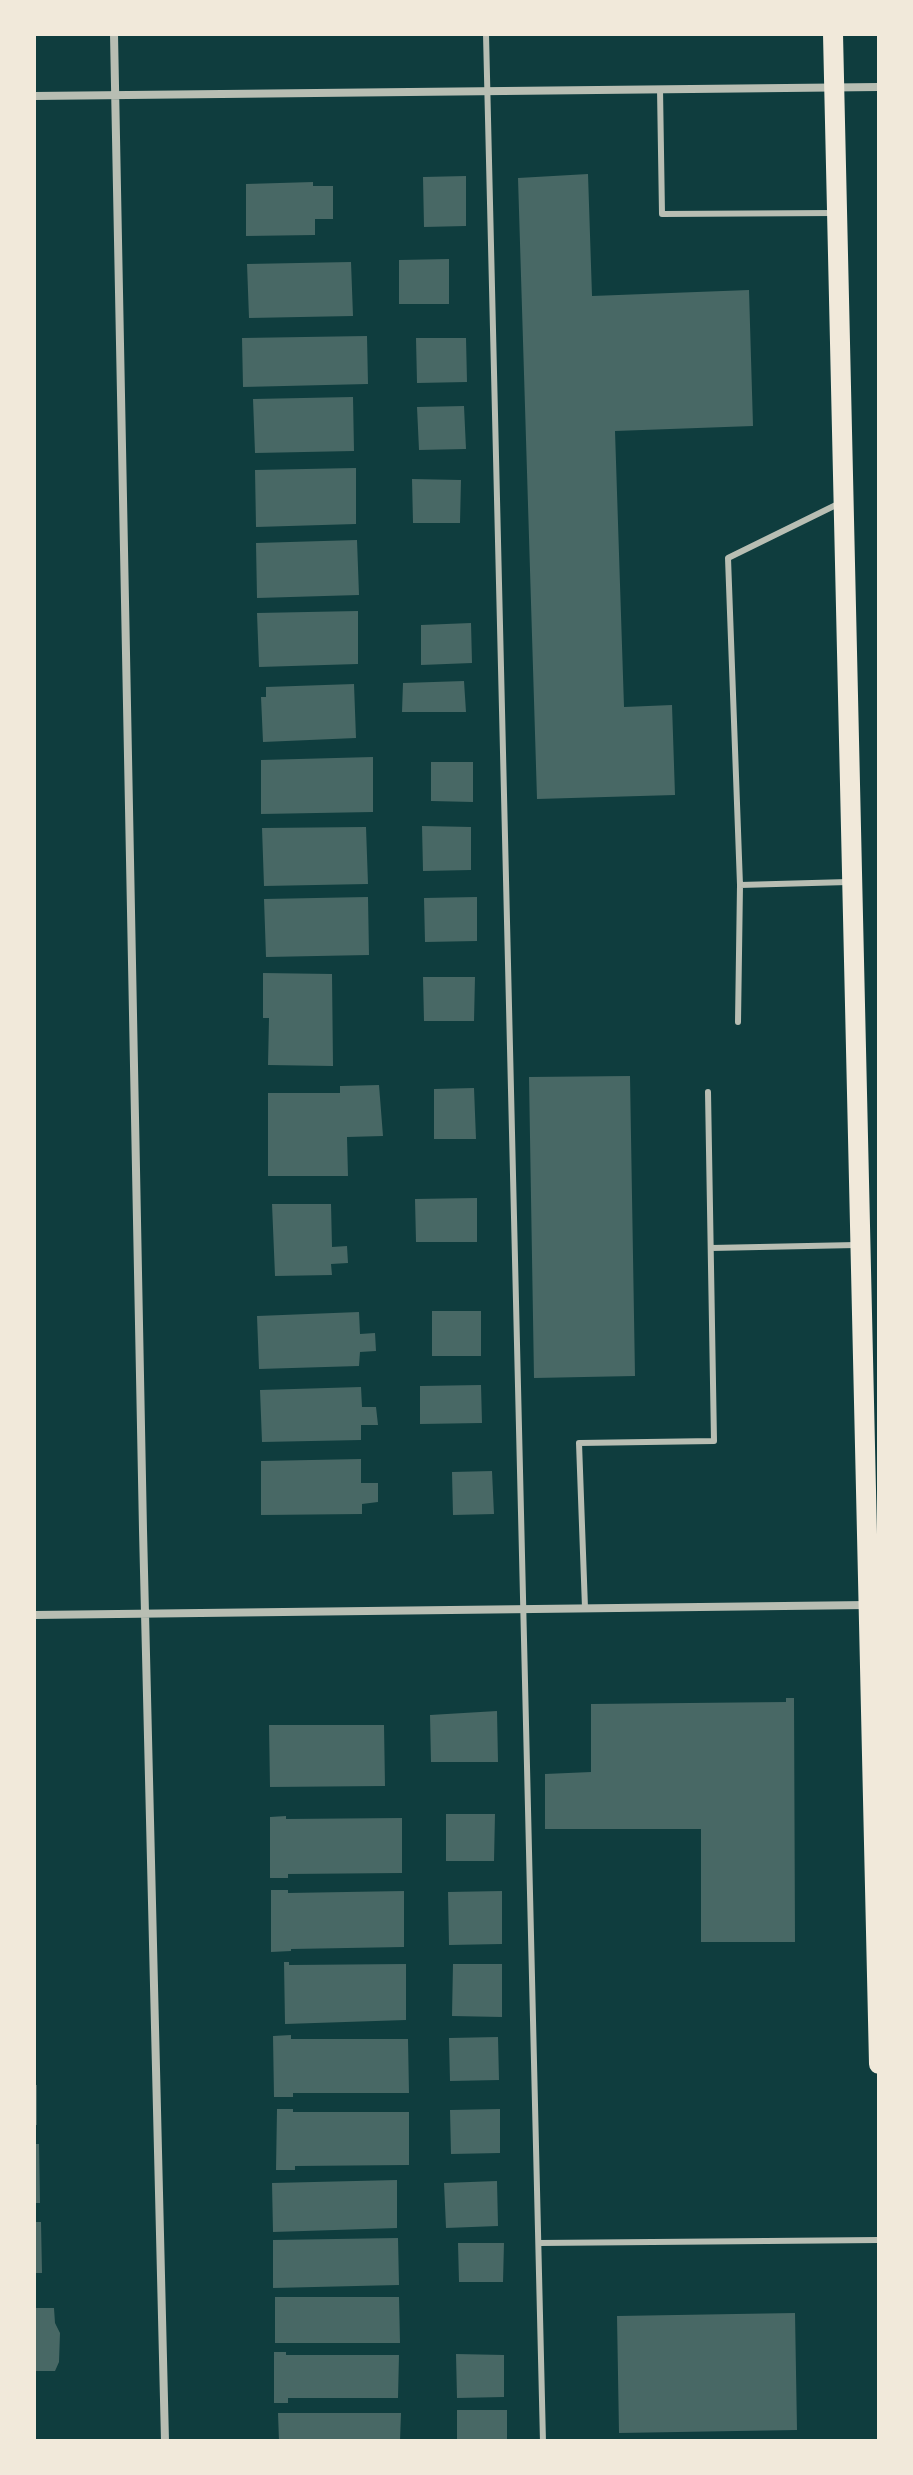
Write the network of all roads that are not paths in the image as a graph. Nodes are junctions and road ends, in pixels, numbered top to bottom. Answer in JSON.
{"nodes":[{"id":1,"x":114,"y":34,"type":"edge"},
{"id":2,"x":486,"y":34,"type":"edge"},
{"id":3,"x":833,"y":34,"type":"edge"},
{"id":4,"x":834,"y":87,"type":"junction"},
{"id":5,"x":879,"y":87,"type":"edge"},
{"id":6,"x":660,"y":89,"type":"junction"},
{"id":7,"x":487,"y":91,"type":"junction"},
{"id":8,"x":116,"y":95,"type":"junction"},
{"id":9,"x":34,"y":96,"type":"edge"},
{"id":10,"x":836,"y":213,"type":"junction"},
{"id":11,"x":843,"y":501,"type":"junction"},
{"id":12,"x":851,"y":882,"type":"junction"},
{"id":13,"x":740,"y":885,"type":"junction"},
{"id":14,"x":738,"y":1022,"type":"dead end"},
{"id":15,"x":708,"y":1092,"type":"dead end"},
{"id":16,"x":860,"y":1245,"type":"junction"},
{"id":17,"x":711,"y":1248,"type":"junction"},
{"id":18,"x":874,"y":1604,"type":"edge"},
{"id":19,"x":585,"y":1608,"type":"junction"},
{"id":20,"x":523,"y":1609,"type":"junction"},
{"id":21,"x":145,"y":1614,"type":"junction"},
{"id":22,"x":34,"y":1615,"type":"edge"},
{"id":23,"x":879,"y":2064,"type":"edge"},
{"id":24,"x":879,"y":2240,"type":"edge"},
{"id":25,"x":539,"y":2243,"type":"junction"},
{"id":26,"x":165,"y":2441,"type":"edge"},
{"id":27,"x":543,"y":2441,"type":"edge"}],
"edges":[{"from":1,"to":8,"type":"street"},
{"from":2,"to":7,"type":"lane"},
{"from":3,"to":4,"type":"main road"},
{"from":4,"to":5,"type":"street"},
{"from":4,"to":6,"type":"street"},
{"from":4,"to":10,"type":"main road"},
{"from":6,"to":7,"type":"street"},
{"from":6,"to":10,"type":"lane"},
{"from":7,"to":8,"type":"street"},
{"from":7,"to":20,"type":"lane"},
{"from":8,"to":9,"type":"street"},
{"from":8,"to":21,"type":"street"},
{"from":10,"to":11,"type":"main road"},
{"from":11,"to":12,"type":"main road"},
{"from":11,"to":13,"type":"lane"},
{"from":12,"to":13,"type":"lane"},
{"from":12,"to":16,"type":"main road"},
{"from":13,"to":14,"type":"lane"},
{"from":15,"to":17,"type":"lane"},
{"from":16,"to":17,"type":"lane"},
{"from":16,"to":18,"type":"main road"},
{"from":17,"to":19,"type":"lane"},
{"from":18,"to":19,"type":"street"},
{"from":18,"to":23,"type":"main road"},
{"from":19,"to":20,"type":"street"},
{"from":20,"to":21,"type":"street"},
{"from":20,"to":25,"type":"lane"},
{"from":21,"to":22,"type":"street"},
{"from":21,"to":26,"type":"street"},
{"from":24,"to":25,"type":"lane"},
{"from":25,"to":27,"type":"lane"}]}
